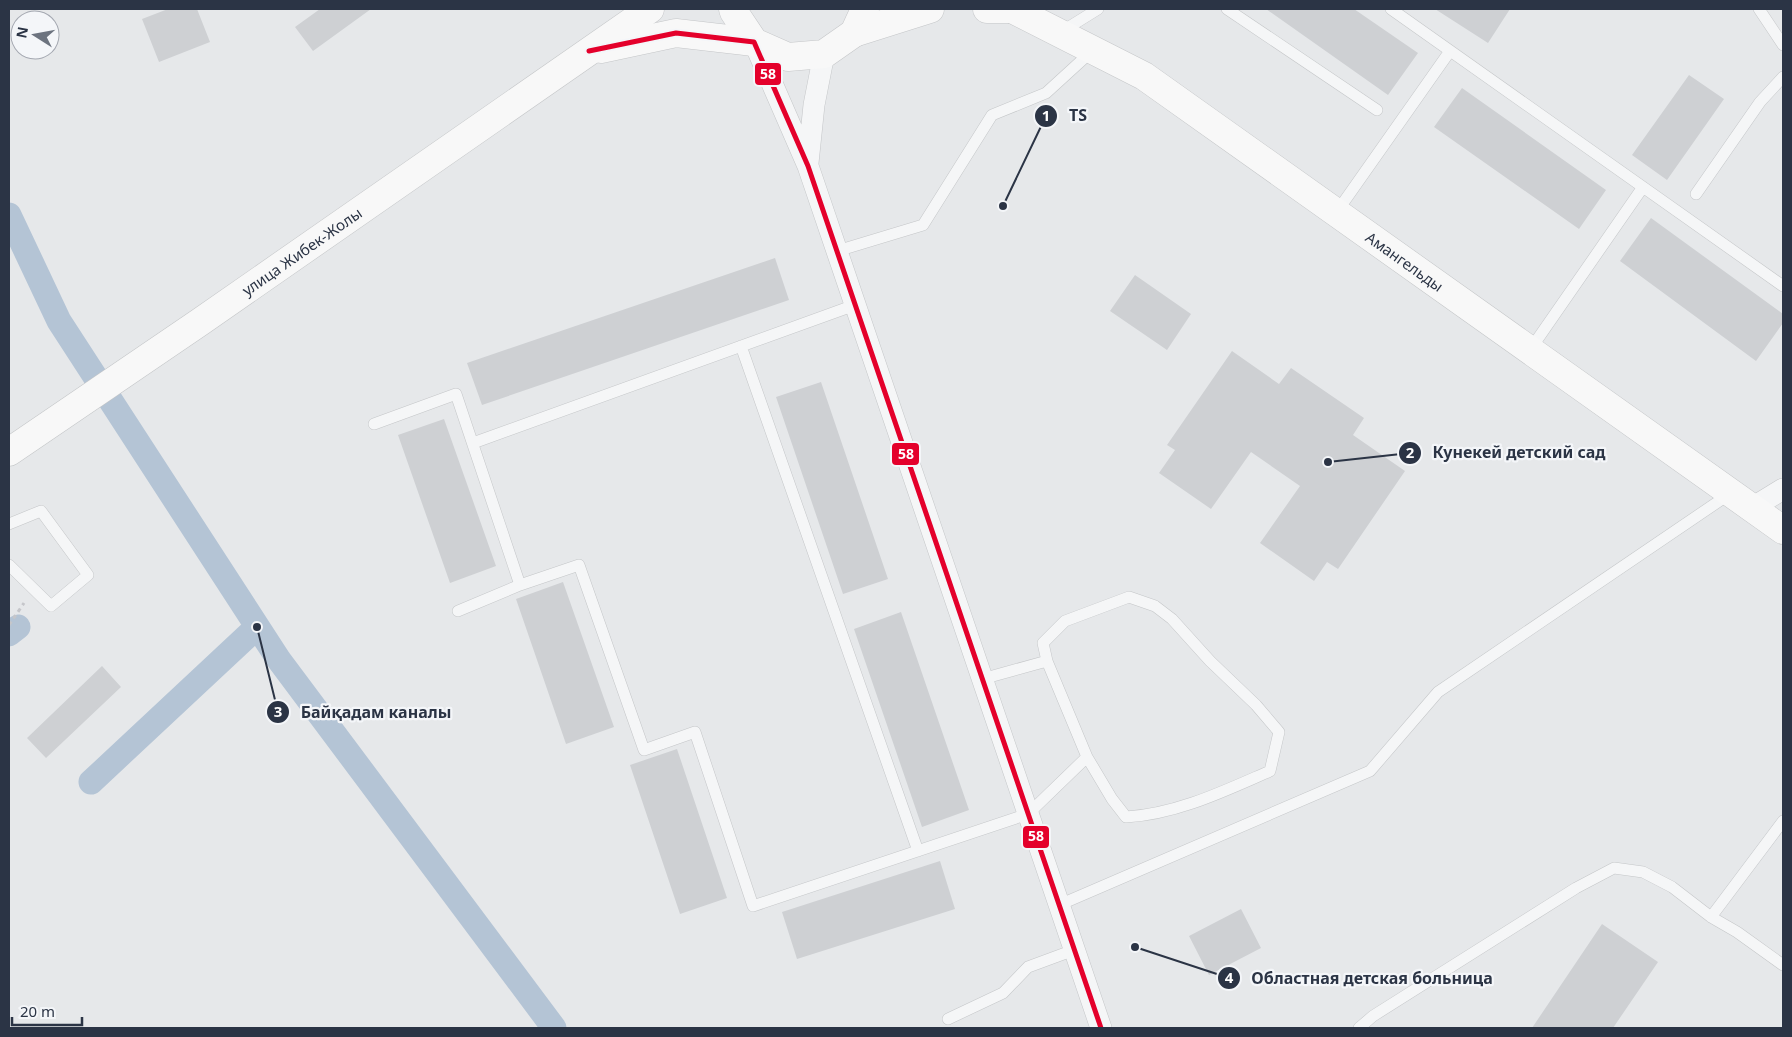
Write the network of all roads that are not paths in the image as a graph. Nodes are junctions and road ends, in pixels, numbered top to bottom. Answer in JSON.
{"nodes":[{"id":1,"x":650,"y":9,"type":"edge"},
{"id":2,"x":733,"y":9,"type":"edge"},
{"id":3,"x":865,"y":9,"type":"edge"},
{"id":4,"x":930,"y":9,"type":"edge"},
{"id":5,"x":988,"y":9,"type":"edge"},
{"id":6,"x":1012,"y":9,"type":"edge"},
{"id":7,"x":1098,"y":9,"type":"edge"},
{"id":8,"x":1227,"y":9,"type":"edge"},
{"id":9,"x":1390,"y":9,"type":"edge"},
{"id":10,"x":1759,"y":9,"type":"edge"},
{"id":11,"x":854,"y":33,"type":"junction"},
{"id":12,"x":1059,"y":33,"type":"junction"},
{"id":13,"x":754,"y":42,"type":"junction"},
{"id":14,"x":1783,"y":45,"type":"edge"},
{"id":15,"x":1093,"y":50,"type":"junction"},
{"id":16,"x":589,"y":51,"type":"junction"},
{"id":17,"x":1450,"y":51,"type":"junction"},
{"id":18,"x":824,"y":54,"type":"junction"},
{"id":19,"x":1783,"y":77,"type":"edge"},
{"id":20,"x":1377,"y":110,"type":"dead end"},
{"id":21,"x":808,"y":166,"type":"junction"},
{"id":22,"x":1643,"y":187,"type":"junction"},
{"id":23,"x":1696,"y":194,"type":"dead end"},
{"id":24,"x":1336,"y":213,"type":"junction"},
{"id":25,"x":837,"y":251,"type":"junction"},
{"id":26,"x":1783,"y":286,"type":"edge"},
{"id":27,"x":855,"y":305,"type":"junction"},
{"id":28,"x":741,"y":346,"type":"junction"},
{"id":29,"x":1530,"y":350,"type":"junction"},
{"id":30,"x":374,"y":424,"type":"dead end"},
{"id":31,"x":473,"y":444,"type":"junction"},
{"id":32,"x":11,"y":450,"type":"edge"},
{"id":33,"x":1783,"y":489,"type":"edge"},
{"id":34,"x":1741,"y":501,"type":"junction"},
{"id":35,"x":10,"y":522,"type":"edge"},
{"id":36,"x":1783,"y":530,"type":"edge"},
{"id":37,"x":9,"y":565,"type":"edge"},
{"id":38,"x":520,"y":585,"type":"junction"},
{"id":39,"x":458,"y":611,"type":"dead end"},
{"id":40,"x":1047,"y":661,"type":"junction"},
{"id":41,"x":982,"y":679,"type":"junction"},
{"id":42,"x":1087,"y":757,"type":"junction"},
{"id":43,"x":1028,"y":814,"type":"junction"},
{"id":44,"x":1783,"y":821,"type":"edge"},
{"id":45,"x":918,"y":851,"type":"junction"},
{"id":46,"x":1059,"y":905,"type":"junction"},
{"id":47,"x":1711,"y":917,"type":"junction"},
{"id":48,"x":1074,"y":950,"type":"junction"},
{"id":49,"x":1783,"y":964,"type":"edge"},
{"id":50,"x":948,"y":1019,"type":"dead end"},
{"id":51,"x":1101,"y":1028,"type":"edge"},
{"id":52,"x":1358,"y":1028,"type":"edge"}],
"edges":[{"from":1,"to":16,"type":"main road","name":"улица Жибек-Жолы"},
{"from":2,"to":13,"type":"main road"},
{"from":3,"to":11,"type":"main road"},
{"from":4,"to":11,"type":"main road"},
{"from":5,"to":6,"type":"main road"},
{"from":6,"to":12,"type":"main road","name":"Амангельды"},
{"from":7,"to":12,"type":"lane"},
{"from":8,"to":20,"type":"lane"},
{"from":9,"to":17,"type":"lane"},
{"from":10,"to":14,"type":"lane"},
{"from":11,"to":18,"type":"main road"},
{"from":12,"to":15,"type":"main road","name":"Амангельды"},
{"from":13,"to":16,"type":"main road"},
{"from":13,"to":18,"type":"main road"},
{"from":13,"to":21,"type":"street"},
{"from":15,"to":24,"type":"main road","name":"Амангельды"},
{"from":15,"to":25,"type":"lane"},
{"from":16,"to":32,"type":"main road","name":"улица Жибек-Жолы"},
{"from":17,"to":22,"type":"lane"},
{"from":17,"to":24,"type":"lane"},
{"from":18,"to":21,"type":"street"},
{"from":19,"to":23,"type":"lane"},
{"from":21,"to":25,"type":"street"},
{"from":22,"to":26,"type":"lane"},
{"from":22,"to":29,"type":"lane"},
{"from":24,"to":29,"type":"main road","name":"Амангельды"},
{"from":25,"to":27,"type":"street"},
{"from":27,"to":28,"type":"lane"},
{"from":27,"to":41,"type":"street"},
{"from":28,"to":31,"type":"lane"},
{"from":28,"to":45,"type":"lane"},
{"from":29,"to":34,"type":"main road","name":"Амангельды"},
{"from":30,"to":31,"type":"lane"},
{"from":31,"to":38,"type":"lane"},
{"from":33,"to":34,"type":"street"},
{"from":34,"to":36,"type":"main road","name":"Амангельды"},
{"from":34,"to":46,"type":"lane"},
{"from":35,"to":37,"type":"lane"},
{"from":38,"to":39,"type":"lane"},
{"from":38,"to":45,"type":"lane"},
{"from":40,"to":41,"type":"lane"},
{"from":40,"to":42,"type":"lane"},
{"from":40,"to":42,"type":"lane"},
{"from":41,"to":43,"type":"street"},
{"from":42,"to":43,"type":"lane"},
{"from":43,"to":45,"type":"lane"},
{"from":43,"to":46,"type":"street"},
{"from":44,"to":47,"type":"lane"},
{"from":46,"to":48,"type":"street"},
{"from":47,"to":49,"type":"lane"},
{"from":47,"to":52,"type":"lane"},
{"from":48,"to":50,"type":"lane"},
{"from":48,"to":51,"type":"street"}]}
